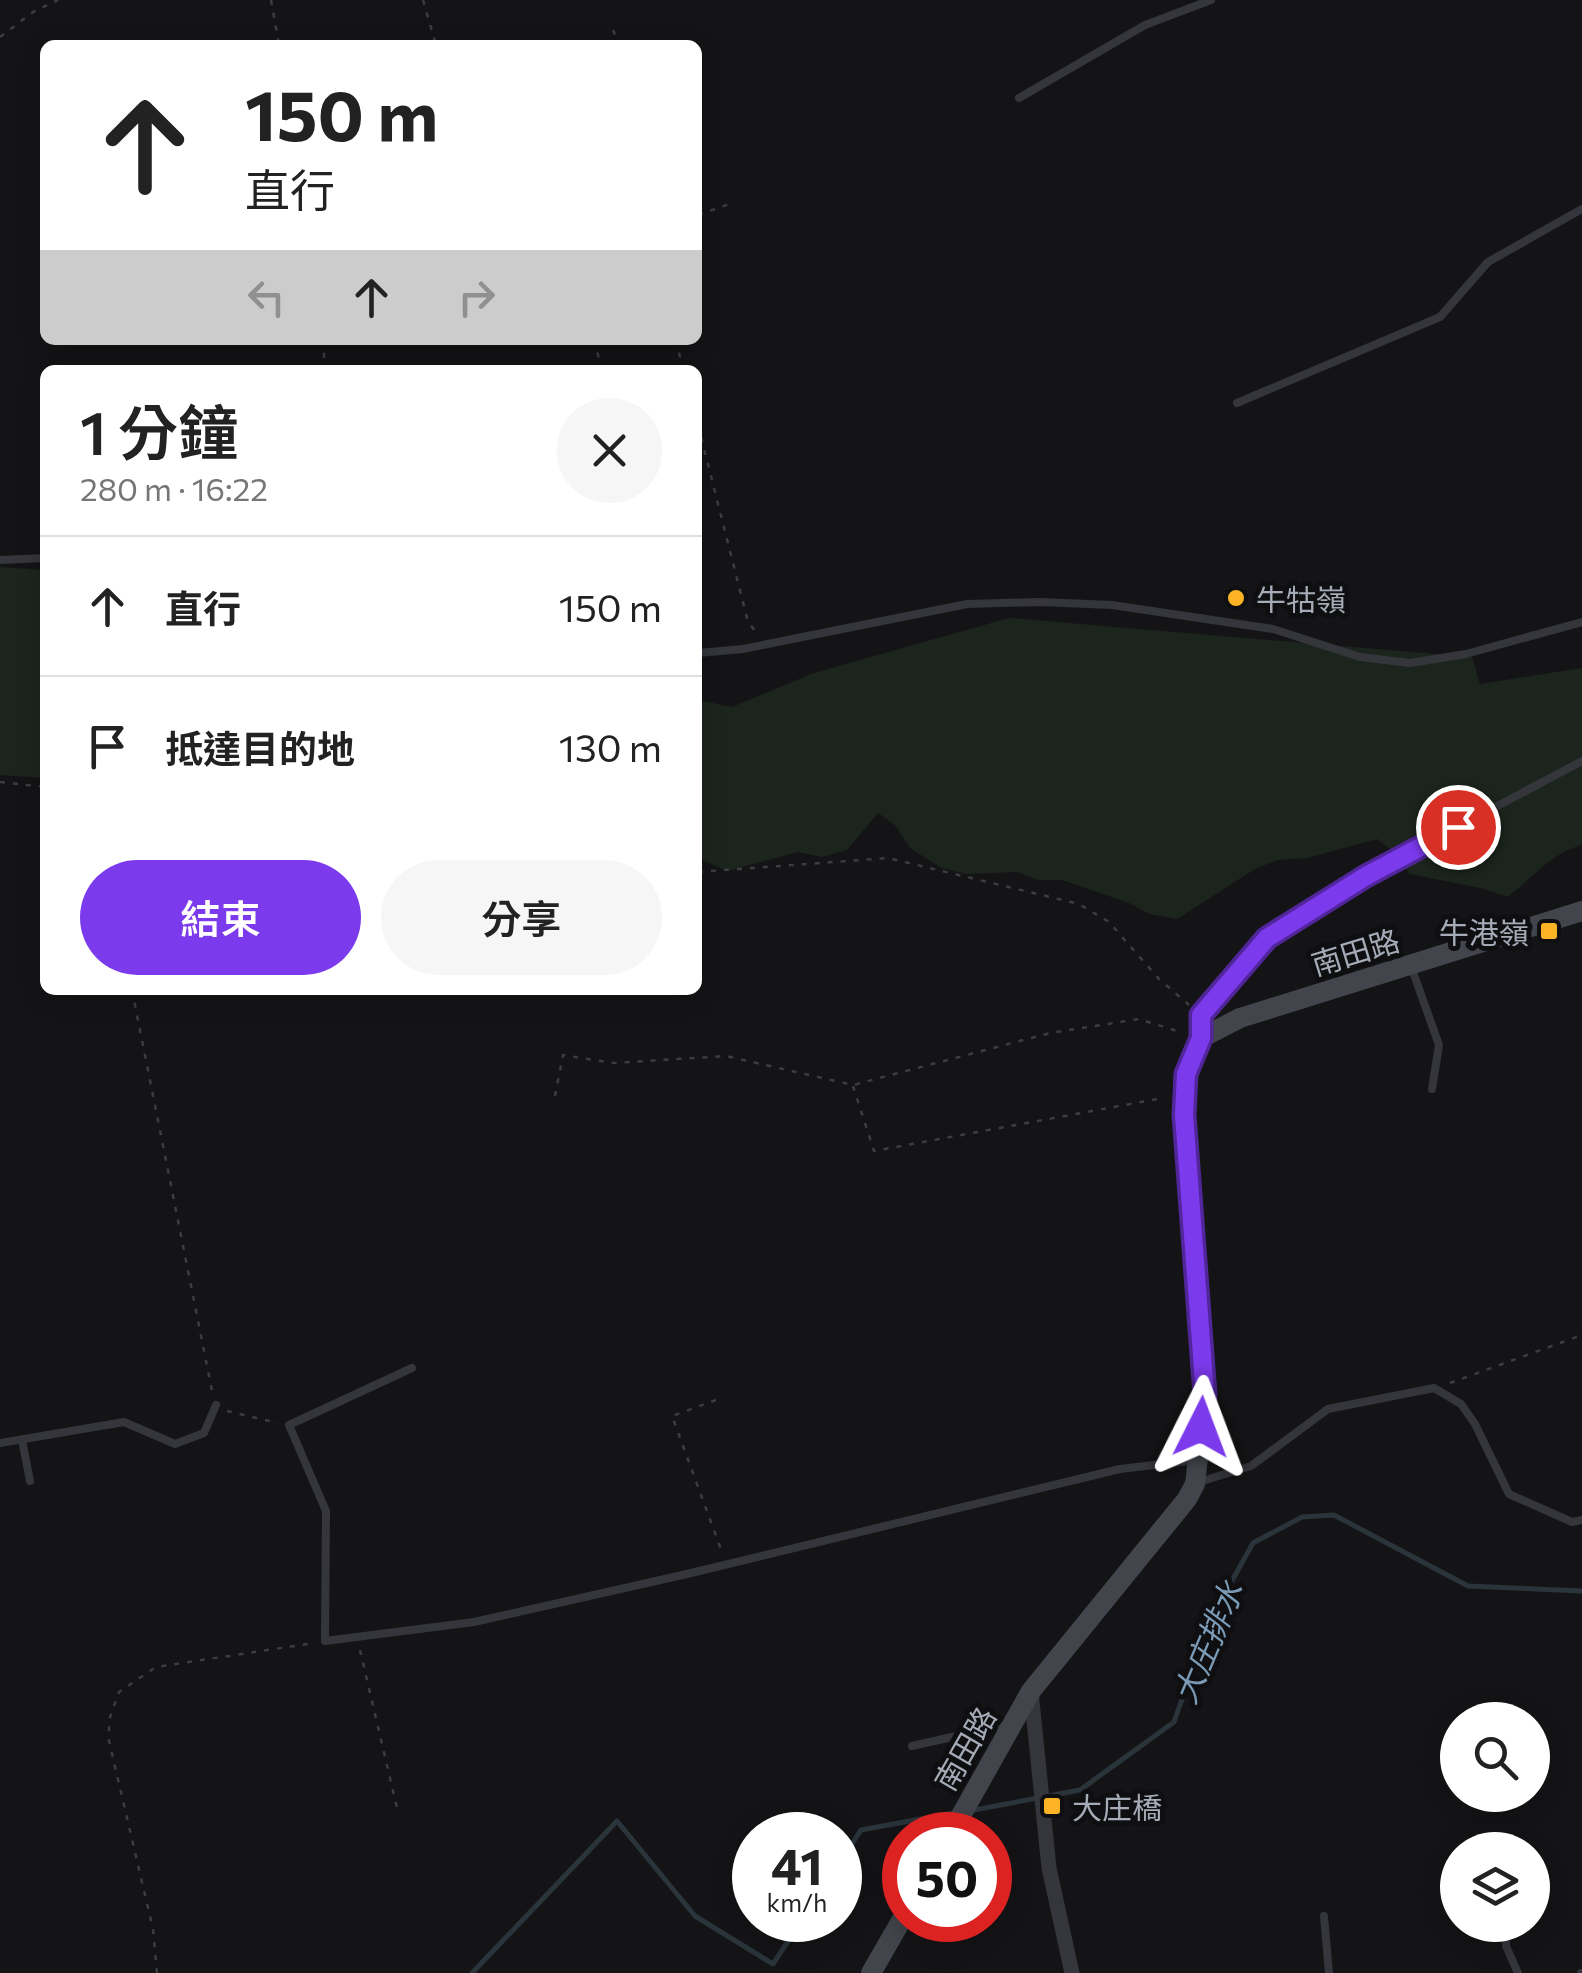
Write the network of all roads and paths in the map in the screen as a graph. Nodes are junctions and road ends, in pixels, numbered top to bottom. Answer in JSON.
{"nodes":[{"id":1,"x":58,"y":0,"type":"edge"},
{"id":2,"x":271,"y":0,"type":"edge"},
{"id":3,"x":423,"y":0,"type":"edge"},
{"id":4,"x":1211,"y":0,"type":"edge"},
{"id":5,"x":613,"y":30,"type":"dead end"},
{"id":6,"x":0,"y":38,"type":"edge"},
{"id":7,"x":277,"y":40,"type":"edge"},
{"id":8,"x":435,"y":40,"type":"edge"},
{"id":9,"x":617,"y":40,"type":"edge"},
{"id":10,"x":1018,"y":98,"type":"dead end"},
{"id":11,"x":732,"y":202,"type":"dead end"},
{"id":12,"x":1582,"y":210,"type":"edge"},
{"id":13,"x":702,"y":213,"type":"edge"},
{"id":14,"x":1237,"y":403,"type":"dead end"},
{"id":15,"x":702,"y":441,"type":"edge"},
{"id":16,"x":40,"y":558,"type":"edge"},
{"id":17,"x":0,"y":560,"type":"edge"},
{"id":18,"x":1582,"y":622,"type":"edge"},
{"id":19,"x":766,"y":644,"type":"junction"},
{"id":20,"x":702,"y":652,"type":"edge"},
{"id":21,"x":1582,"y":761,"type":"edge"},
{"id":22,"x":0,"y":782,"type":"edge"},
{"id":23,"x":40,"y":786,"type":"edge"},
{"id":24,"x":702,"y":872,"type":"edge"},
{"id":25,"x":1582,"y":912,"type":"edge"},
{"id":26,"x":1410,"y":966,"type":"junction"},
{"id":27,"x":133,"y":995,"type":"edge"},
{"id":28,"x":1201,"y":1015,"type":"junction"},
{"id":29,"x":1201,"y":1038,"type":"junction"},
{"id":30,"x":853,"y":1085,"type":"junction"},
{"id":31,"x":1432,"y":1089,"type":"dead end"},
{"id":32,"x":1185,"y":1094,"type":"junction"},
{"id":33,"x":556,"y":1096,"type":"dead end"},
{"id":34,"x":1582,"y":1334,"type":"edge"},
{"id":35,"x":412,"y":1368,"type":"dead end"},
{"id":36,"x":1434,"y":1388,"type":"junction"},
{"id":37,"x":716,"y":1400,"type":"dead end"},
{"id":38,"x":216,"y":1405,"type":"junction"},
{"id":39,"x":289,"y":1425,"type":"junction"},
{"id":40,"x":22,"y":1440,"type":"junction"},
{"id":41,"x":0,"y":1443,"type":"edge"},
{"id":42,"x":1197,"y":1460,"type":"junction"},
{"id":43,"x":30,"y":1481,"type":"dead end"},
{"id":44,"x":1194,"y":1484,"type":"junction"},
{"id":45,"x":1582,"y":1520,"type":"edge"},
{"id":46,"x":726,"y":1562,"type":"junction"},
{"id":47,"x":357,"y":1639,"type":"junction"},
{"id":48,"x":325,"y":1641,"type":"junction"},
{"id":49,"x":1031,"y":1691,"type":"junction"},
{"id":50,"x":1013,"y":1723,"type":"junction"},
{"id":51,"x":912,"y":1746,"type":"dead end"},
{"id":52,"x":398,"y":1808,"type":"dead end"},
{"id":53,"x":963,"y":1812,"type":"edge"},
{"id":54,"x":1324,"y":1916,"type":"dead end"},
{"id":55,"x":889,"y":1942,"type":"edge"},
{"id":56,"x":1506,"y":1942,"type":"edge"},
{"id":57,"x":157,"y":1973,"type":"edge"},
{"id":58,"x":871,"y":1973,"type":"edge"},
{"id":59,"x":1072,"y":1973,"type":"edge"},
{"id":60,"x":1329,"y":1973,"type":"edge"},
{"id":61,"x":1518,"y":1973,"type":"edge"}],
"edges":[{"from":1,"to":6,"type":"path"},
{"from":2,"to":7,"type":"path"},
{"from":3,"to":8,"type":"path"},
{"from":4,"to":10,"type":"lane"},
{"from":5,"to":9,"type":"path"},
{"from":11,"to":13,"type":"path"},
{"from":12,"to":14,"type":"lane"},
{"from":15,"to":19,"type":"path"},
{"from":16,"to":17,"type":"lane"},
{"from":18,"to":19,"type":"lane"},
{"from":19,"to":20,"type":"lane"},
{"from":21,"to":28,"type":"lane"},
{"from":22,"to":23,"type":"path"},
{"from":24,"to":28,"type":"path"},
{"from":25,"to":26,"type":"main road","name":"南田路"},
{"from":26,"to":29,"type":"main road","name":"南田路"},
{"from":26,"to":31,"type":"lane"},
{"from":27,"to":38,"type":"path"},
{"from":28,"to":29,"type":"lane"},
{"from":29,"to":30,"type":"path"},
{"from":29,"to":32,"type":"main road","name":"南田路"},
{"from":30,"to":32,"type":"path"},
{"from":30,"to":33,"type":"path"},
{"from":32,"to":42,"type":"main road","name":"南田路"},
{"from":34,"to":36,"type":"path"},
{"from":35,"to":39,"type":"lane"},
{"from":36,"to":44,"type":"lane"},
{"from":36,"to":45,"type":"lane"},
{"from":37,"to":46,"type":"path"},
{"from":38,"to":39,"type":"path"},
{"from":38,"to":40,"type":"lane"},
{"from":39,"to":48,"type":"lane"},
{"from":40,"to":41,"type":"lane"},
{"from":40,"to":43,"type":"lane"},
{"from":42,"to":44,"type":"main road","name":"南田路"},
{"from":42,"to":46,"type":"lane"},
{"from":44,"to":49,"type":"main road","name":"南田路"},
{"from":46,"to":47,"type":"lane"},
{"from":47,"to":48,"type":"lane"},
{"from":47,"to":52,"type":"path"},
{"from":48,"to":57,"type":"path"},
{"from":49,"to":50,"type":"main road","name":"南田路"},
{"from":49,"to":59,"type":"street","name":"南田路"},
{"from":50,"to":51,"type":"lane"},
{"from":50,"to":53,"type":"main road","name":"南田路"},
{"from":54,"to":60,"type":"lane"},
{"from":55,"to":58,"type":"main road"},
{"from":56,"to":61,"type":"lane"}]}
